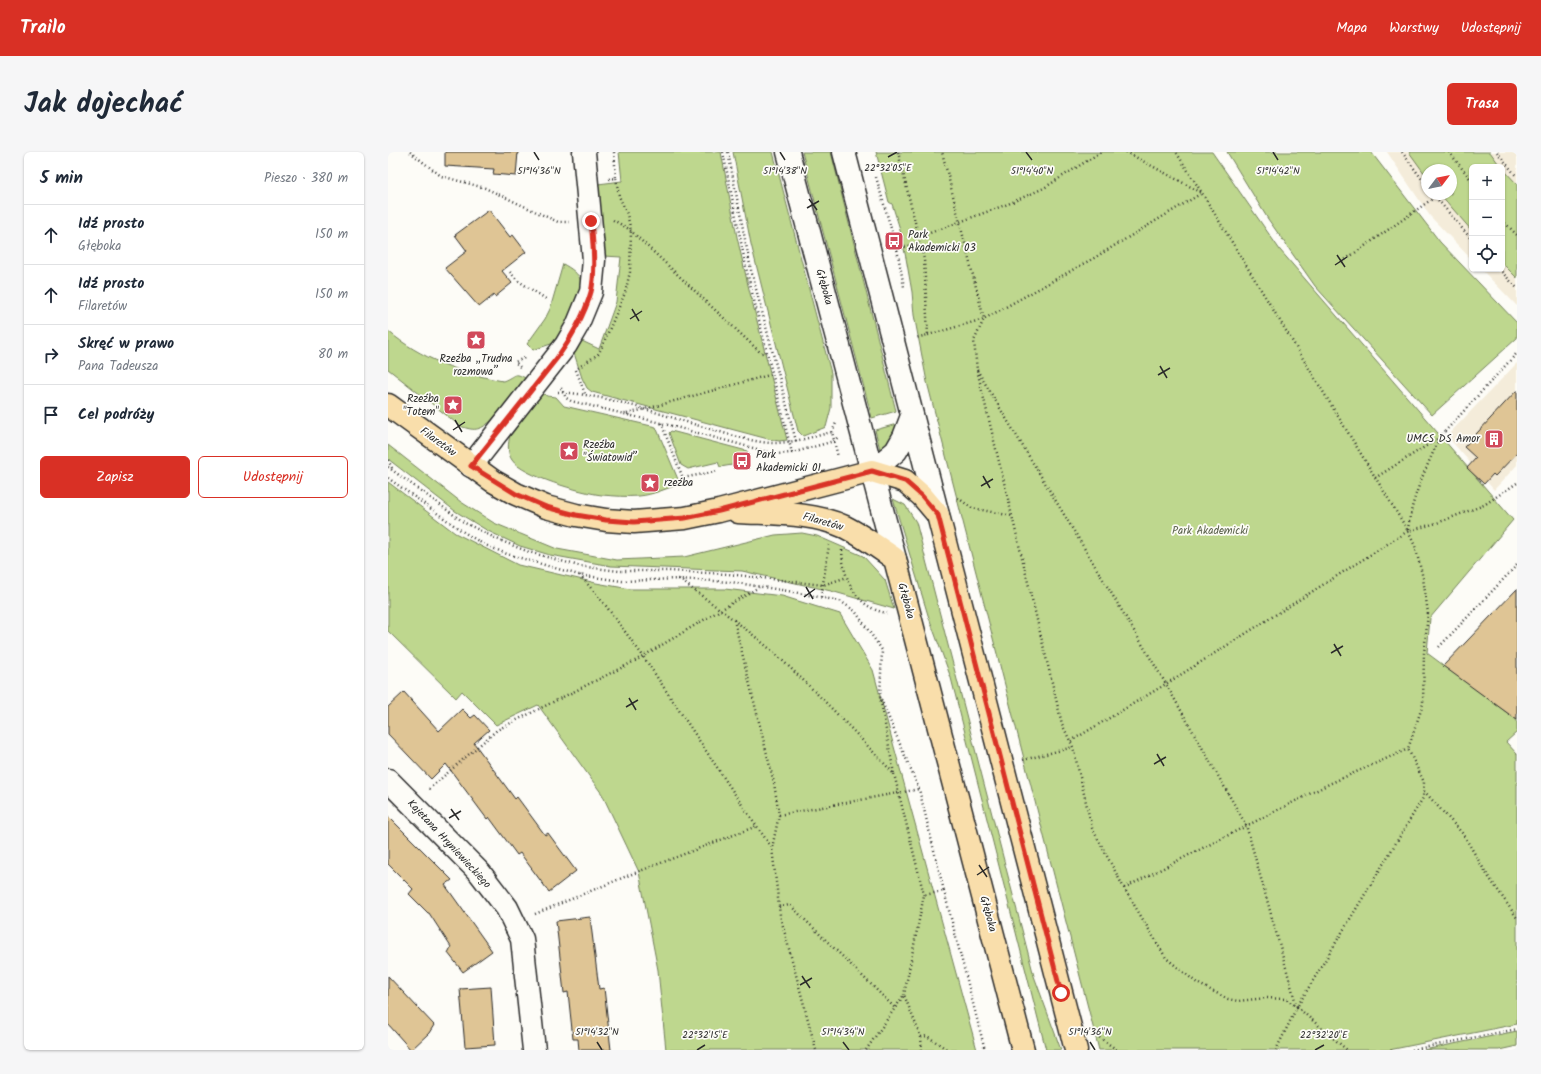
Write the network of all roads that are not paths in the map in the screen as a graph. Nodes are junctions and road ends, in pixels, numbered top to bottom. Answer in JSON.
{"nodes":[{"id":1,"x":584,"y":152,"type":"edge"},
{"id":2,"x":788,"y":152,"type":"edge"},
{"id":3,"x":844,"y":152,"type":"edge"},
{"id":4,"x":388,"y":405,"type":"edge"},
{"id":5,"x":912,"y":416,"type":"junction"},
{"id":6,"x":471,"y":466,"type":"junction"},
{"id":7,"x":872,"y":471,"type":"junction"},
{"id":8,"x":719,"y":511,"type":"junction"},
{"id":9,"x":938,"y":515,"type":"junction"},
{"id":10,"x":895,"y":559,"type":"junction"},
{"id":11,"x":388,"y":780,"type":"edge"},
{"id":12,"x":534,"y":1050,"type":"edge"},
{"id":13,"x":1023,"y":1050,"type":"edge"},
{"id":14,"x":1076,"y":1050,"type":"edge"}],
"edges":[{"from":1,"to":6,"type":"street"},
{"from":2,"to":7,"type":"street","name":"Głęboka"},
{"from":3,"to":5,"type":"street"},
{"from":4,"to":6,"type":"main road","name":"Filaretów"},
{"from":5,"to":7,"type":"street","name":"Filaretów"},
{"from":5,"to":9,"type":"street"},
{"from":6,"to":8,"type":"main road","name":"Filaretów"},
{"from":7,"to":8,"type":"main road","name":"Filaretów"},
{"from":7,"to":9,"type":"main road"},
{"from":7,"to":10,"type":"street","name":"Głęboka"},
{"from":8,"to":10,"type":"main road","name":"Filaretów"},
{"from":9,"to":14,"type":"main road"},
{"from":10,"to":13,"type":"main road","name":"Głęboka"},
{"from":11,"to":12,"type":"street","name":"Kajetana Hryniewieckiego"}]}
